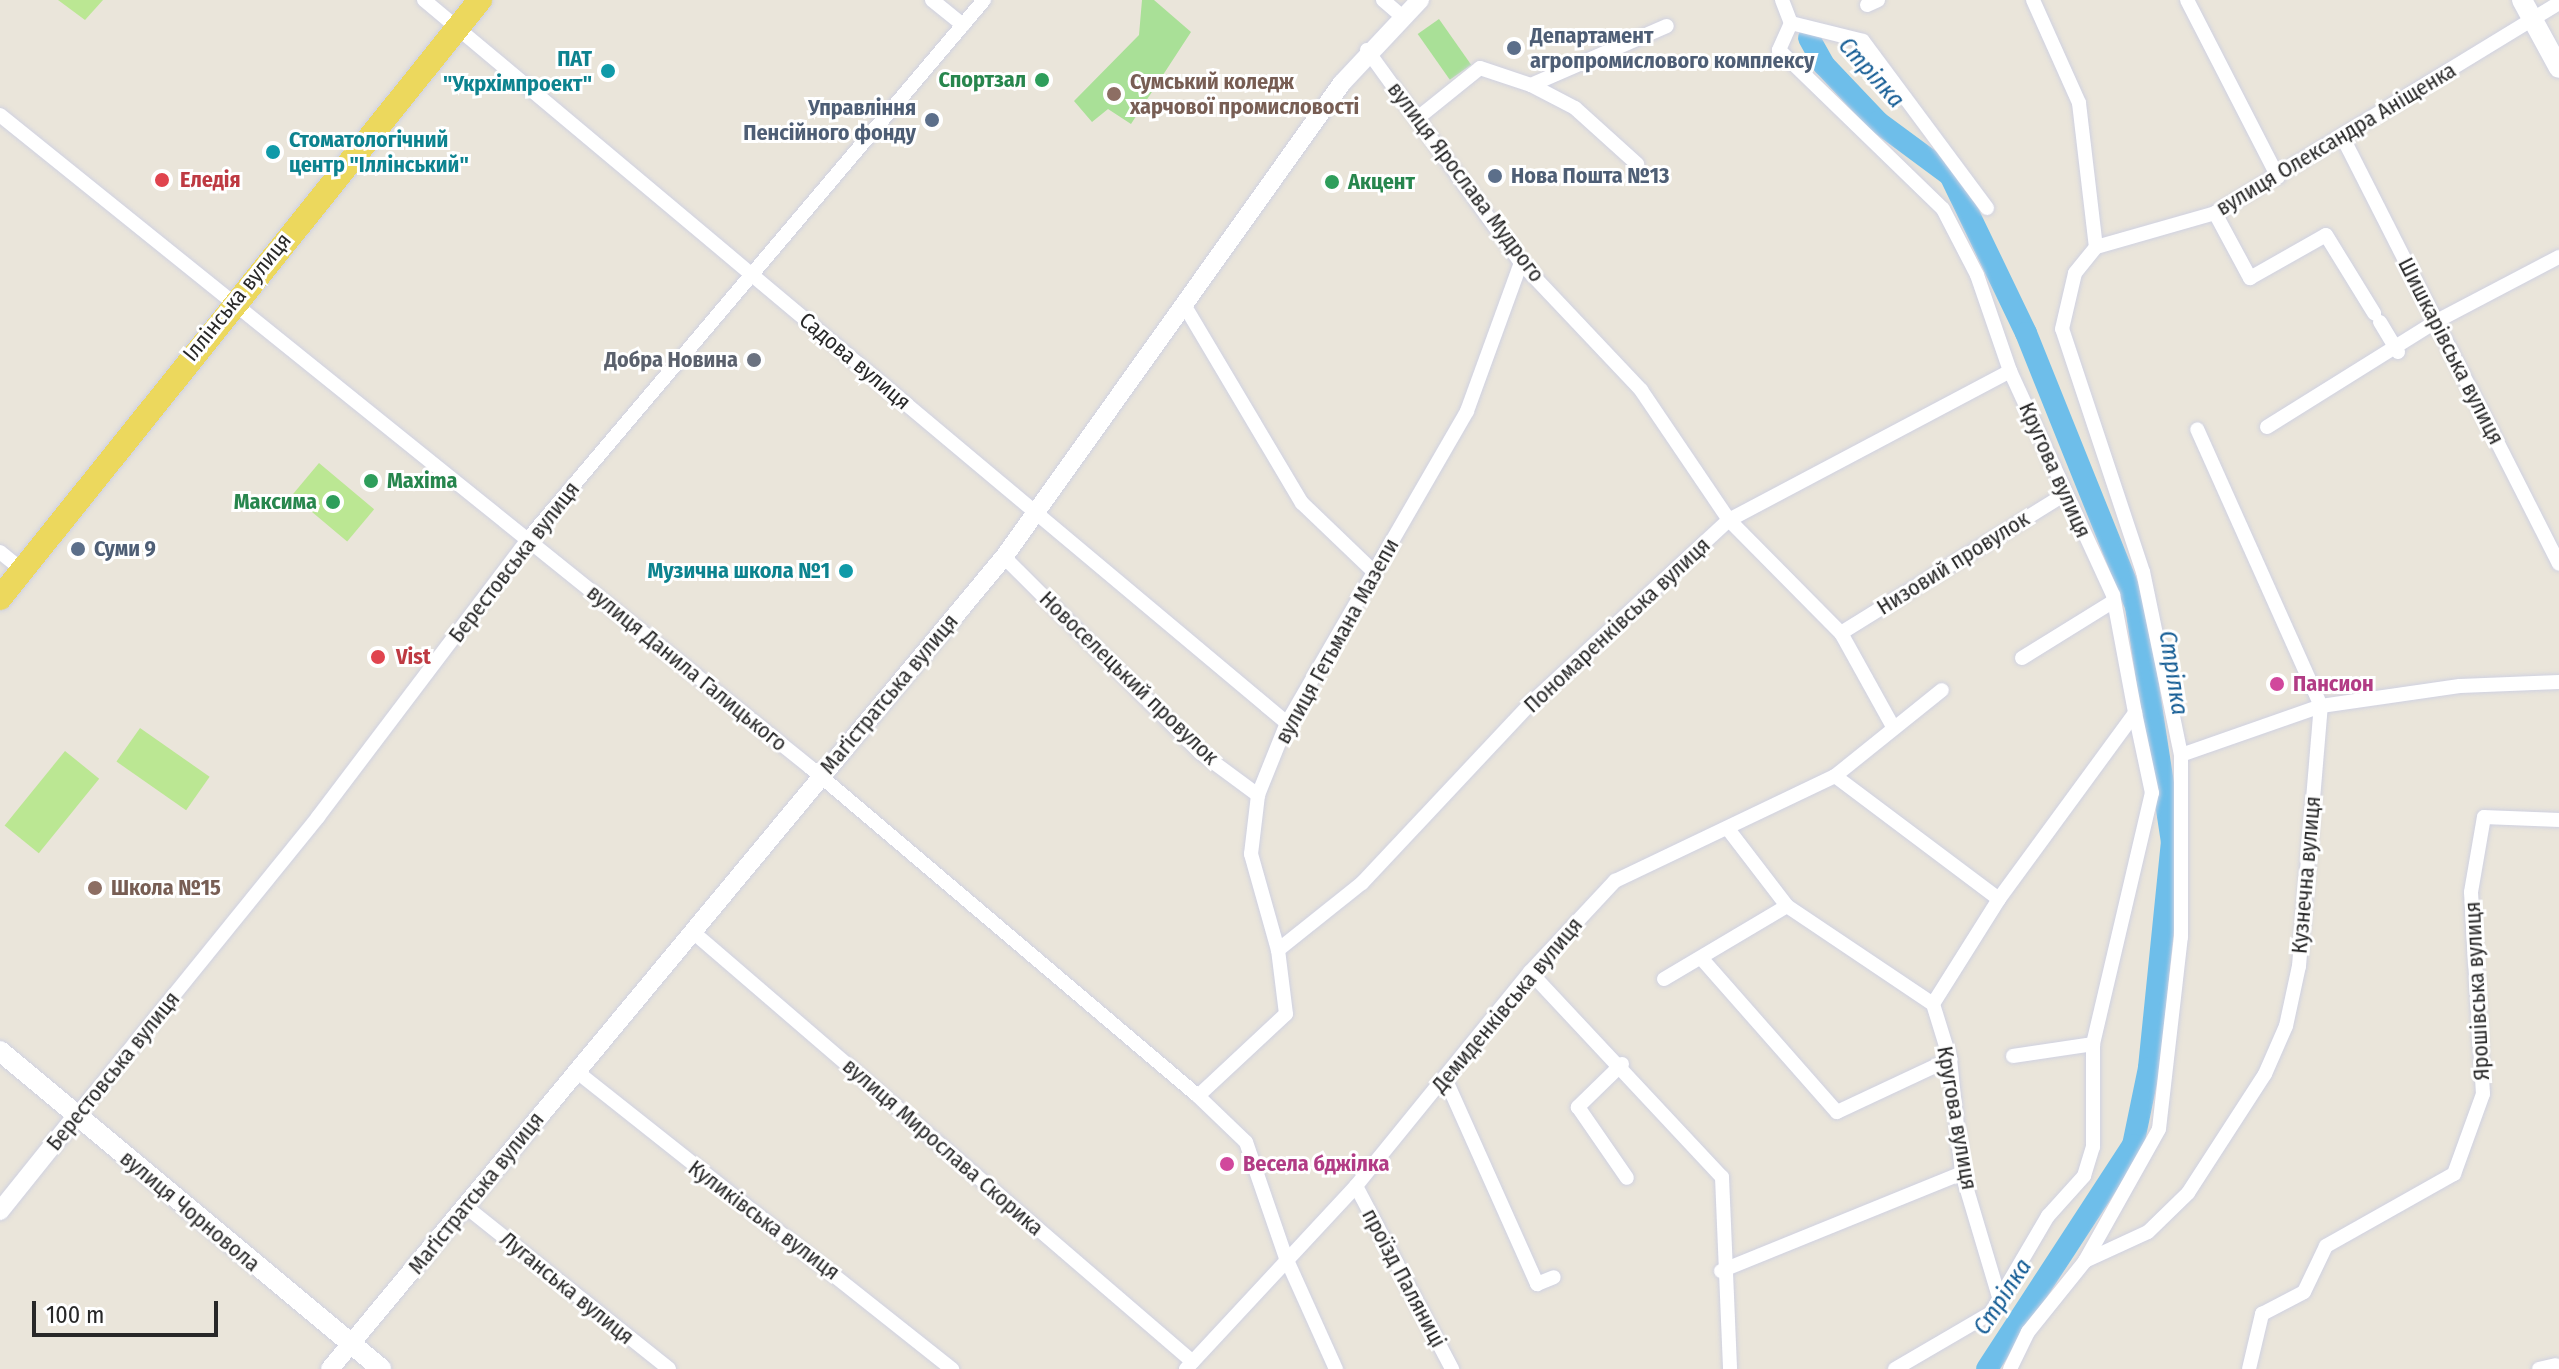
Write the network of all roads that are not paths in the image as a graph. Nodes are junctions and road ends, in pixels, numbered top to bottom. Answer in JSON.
{"nodes":[{"id":1,"x":424,"y":0,"type":"edge"},
{"id":2,"x":480,"y":0,"type":"edge"},
{"id":3,"x":932,"y":0,"type":"edge"},
{"id":4,"x":984,"y":0,"type":"edge"},
{"id":5,"x":1383,"y":0,"type":"edge"},
{"id":6,"x":1420,"y":0,"type":"edge"},
{"id":7,"x":1782,"y":0,"type":"edge"},
{"id":8,"x":2033,"y":0,"type":"edge"},
{"id":9,"x":2187,"y":0,"type":"edge"},
{"id":10,"x":2522,"y":0,"type":"edge"},
{"id":11,"x":2559,"y":3,"type":"edge"},
{"id":12,"x":1400,"y":15,"type":"junction"},
{"id":13,"x":2533,"y":20,"type":"junction"},
{"id":14,"x":1791,"y":23,"type":"junction"},
{"id":15,"x":963,"y":25,"type":"junction"},
{"id":16,"x":1667,"y":26,"type":"dead end"},
{"id":17,"x":458,"y":27,"type":"junction"},
{"id":18,"x":1367,"y":50,"type":"junction"},
{"id":19,"x":2559,"y":68,"type":"edge"},
{"id":20,"x":1531,"y":85,"type":"junction"},
{"id":21,"x":0,"y":115,"type":"edge"},
{"id":22,"x":1419,"y":117,"type":"junction"},
{"id":23,"x":2344,"y":140,"type":"junction"},
{"id":24,"x":1637,"y":164,"type":"dead end"},
{"id":25,"x":2278,"y":177,"type":"junction"},
{"id":26,"x":1987,"y":208,"type":"dead end"},
{"id":27,"x":2215,"y":213,"type":"junction"},
{"id":28,"x":2096,"y":247,"type":"junction"},
{"id":29,"x":2559,"y":257,"type":"edge"},
{"id":30,"x":1521,"y":263,"type":"junction"},
{"id":31,"x":754,"y":276,"type":"junction"},
{"id":32,"x":232,"y":302,"type":"junction"},
{"id":33,"x":1186,"y":308,"type":"junction"},
{"id":34,"x":2435,"y":322,"type":"junction"},
{"id":35,"x":2398,"y":352,"type":"junction"},
{"id":36,"x":2010,"y":371,"type":"junction"},
{"id":37,"x":2267,"y":427,"type":"dead end"},
{"id":38,"x":2197,"y":429,"type":"dead end"},
{"id":39,"x":2065,"y":494,"type":"junction"},
{"id":40,"x":1037,"y":513,"type":"junction"},
{"id":41,"x":1729,"y":520,"type":"junction"},
{"id":42,"x":528,"y":539,"type":"junction"},
{"id":43,"x":0,"y":552,"type":"edge"},
{"id":44,"x":1004,"y":557,"type":"junction"},
{"id":45,"x":2559,"y":563,"type":"edge"},
{"id":46,"x":22,"y":570,"type":"junction"},
{"id":47,"x":1374,"y":572,"type":"junction"},
{"id":48,"x":0,"y":598,"type":"edge"},
{"id":49,"x":2114,"y":601,"type":"junction"},
{"id":50,"x":1841,"y":633,"type":"junction"},
{"id":51,"x":2022,"y":658,"type":"dead end"},
{"id":52,"x":2559,"y":682,"type":"edge"},
{"id":53,"x":1942,"y":690,"type":"dead end"},
{"id":54,"x":2321,"y":706,"type":"junction"},
{"id":55,"x":2135,"y":713,"type":"junction"},
{"id":56,"x":1287,"y":723,"type":"junction"},
{"id":57,"x":1892,"y":725,"type":"junction"},
{"id":58,"x":2181,"y":755,"type":"junction"},
{"id":59,"x":820,"y":776,"type":"junction"},
{"id":60,"x":1835,"y":776,"type":"junction"},
{"id":61,"x":1258,"y":795,"type":"junction"},
{"id":62,"x":2559,"y":820,"type":"edge"},
{"id":63,"x":1728,"y":829,"type":"junction"},
{"id":64,"x":1999,"y":899,"type":"junction"},
{"id":65,"x":1787,"y":906,"type":"junction"},
{"id":66,"x":693,"y":932,"type":"junction"},
{"id":67,"x":1278,"y":950,"type":"junction"},
{"id":68,"x":1702,"y":959,"type":"junction"},
{"id":69,"x":1530,"y":972,"type":"junction"},
{"id":70,"x":1664,"y":979,"type":"dead end"},
{"id":71,"x":1933,"y":1004,"type":"junction"},
{"id":72,"x":2093,"y":1044,"type":"junction"},
{"id":73,"x":0,"y":1051,"type":"edge"},
{"id":74,"x":2013,"y":1056,"type":"dead end"},
{"id":75,"x":1950,"y":1059,"type":"junction"},
{"id":76,"x":1622,"y":1064,"type":"junction"},
{"id":77,"x":576,"y":1071,"type":"junction"},
{"id":78,"x":1445,"y":1078,"type":"junction"},
{"id":79,"x":1198,"y":1096,"type":"junction"},
{"id":80,"x":76,"y":1116,"type":"junction"},
{"id":81,"x":1962,"y":1173,"type":"junction"},
{"id":82,"x":1627,"y":1178,"type":"dead end"},
{"id":83,"x":1356,"y":1186,"type":"junction"},
{"id":84,"x":465,"y":1206,"type":"junction"},
{"id":85,"x":0,"y":1211,"type":"edge"},
{"id":86,"x":1286,"y":1258,"type":"junction"},
{"id":87,"x":2085,"y":1261,"type":"junction"},
{"id":88,"x":1721,"y":1271,"type":"junction"},
{"id":89,"x":1554,"y":1277,"type":"dead end"},
{"id":90,"x":1999,"y":1297,"type":"junction"},
{"id":91,"x":351,"y":1344,"type":"junction"},
{"id":92,"x":2556,"y":1363,"type":"edge"},
{"id":93,"x":1189,"y":1365,"type":"edge"},
{"id":94,"x":330,"y":1369,"type":"edge"},
{"id":95,"x":381,"y":1369,"type":"edge"},
{"id":96,"x":669,"y":1369,"type":"edge"},
{"id":97,"x":952,"y":1369,"type":"edge"},
{"id":98,"x":1336,"y":1369,"type":"edge"},
{"id":99,"x":1452,"y":1369,"type":"edge"},
{"id":100,"x":1730,"y":1369,"type":"edge"},
{"id":101,"x":1895,"y":1369,"type":"edge"},
{"id":102,"x":2010,"y":1369,"type":"edge"},
{"id":103,"x":2249,"y":1369,"type":"edge"},
{"id":104,"x":2539,"y":1369,"type":"edge"}],
"edges":[{"from":1,"to":17,"type":"street","name":"Садова вулиця"},
{"from":2,"to":17,"type":"main road","name":"Іллінська вулиця"},
{"from":3,"to":15,"type":"street"},
{"from":4,"to":15,"type":"street","name":"Берестовська вулиця"},
{"from":5,"to":12,"type":"street"},
{"from":6,"to":12,"type":"street","name":"Маґістратська вулиця"},
{"from":7,"to":14,"type":"street"},
{"from":8,"to":28,"type":"street"},
{"from":9,"to":25,"type":"street"},
{"from":10,"to":13,"type":"main road"},
{"from":11,"to":13,"type":"street","name":"вулиця Олександра Аніщенка"},
{"from":12,"to":18,"type":"street","name":"Маґістратська вулиця"},
{"from":13,"to":19,"type":"main road"},
{"from":13,"to":23,"type":"street","name":"вулиця Олександра Аніщенка"},
{"from":14,"to":26,"type":"street"},
{"from":14,"to":36,"type":"street","name":"Кругова вулиця"},
{"from":15,"to":31,"type":"street","name":"Берестовська вулиця"},
{"from":16,"to":20,"type":"street"},
{"from":17,"to":31,"type":"street","name":"Садова вулиця"},
{"from":17,"to":32,"type":"main road","name":"Іллінська вулиця"},
{"from":18,"to":22,"type":"street","name":"вулиця Ярослава Мудрого"},
{"from":18,"to":33,"type":"street","name":"Маґістратська вулиця"},
{"from":20,"to":22,"type":"street"},
{"from":20,"to":24,"type":"street"},
{"from":21,"to":32,"type":"street","name":"вулиця Данила Галицького"},
{"from":22,"to":30,"type":"street","name":"вулиця Ярослава Мудрого"},
{"from":23,"to":25,"type":"street","name":"вулиця Олександра Аніщенка"},
{"from":23,"to":34,"type":"street","name":"Шишкарівська вулиця"},
{"from":25,"to":27,"type":"street","name":"вулиця Олександра Аніщенка"},
{"from":27,"to":28,"type":"street","name":"вулиця Олександра Аніщенка"},
{"from":27,"to":35,"type":"street"},
{"from":28,"to":58,"type":"street"},
{"from":29,"to":34,"type":"street"},
{"from":30,"to":41,"type":"street","name":"вулиця Ярослава Мудрого"},
{"from":30,"to":47,"type":"street","name":"вулиця Гетьмана Мазепи"},
{"from":31,"to":40,"type":"street","name":"Садова вулиця"},
{"from":31,"to":42,"type":"street","name":"Берестовська вулиця"},
{"from":32,"to":42,"type":"street","name":"вулиця Данила Галицького"},
{"from":32,"to":46,"type":"main road","name":"Іллінська вулиця"},
{"from":33,"to":40,"type":"street","name":"Маґістратська вулиця"},
{"from":33,"to":47,"type":"street"},
{"from":34,"to":35,"type":"street"},
{"from":34,"to":45,"type":"street","name":"Шишкарівська вулиця"},
{"from":35,"to":37,"type":"street"},
{"from":36,"to":39,"type":"street","name":"Кругова вулиця"},
{"from":36,"to":41,"type":"street","name":"Пономаренківська вулиця"},
{"from":38,"to":54,"type":"street","name":"Кузнечна вулиця"},
{"from":39,"to":49,"type":"street","name":"Кругова вулиця"},
{"from":39,"to":50,"type":"street","name":"Низовий провулок"},
{"from":40,"to":44,"type":"street","name":"Маґістратська вулиця"},
{"from":40,"to":56,"type":"street","name":"Садова вулиця"},
{"from":41,"to":50,"type":"street","name":"вулиця Ярослава Мудрого"},
{"from":41,"to":67,"type":"street","name":"Пономаренківська вулиця"},
{"from":42,"to":59,"type":"street","name":"вулиця Данила Галицького"},
{"from":42,"to":80,"type":"street","name":"Берестовська вулиця"},
{"from":43,"to":46,"type":"street"},
{"from":44,"to":59,"type":"street","name":"Маґістратська вулиця"},
{"from":44,"to":61,"type":"street","name":"Новоселецький провулок"},
{"from":46,"to":48,"type":"main road","name":"Іллінська вулиця"},
{"from":47,"to":56,"type":"street","name":"вулиця Гетьмана Мазепи"},
{"from":49,"to":51,"type":"street"},
{"from":49,"to":55,"type":"street","name":"Кругова вулиця"},
{"from":50,"to":57,"type":"street","name":"вулиця Ярослава Мудрого"},
{"from":52,"to":54,"type":"street"},
{"from":53,"to":57,"type":"street","name":"Демиденківська вулиця"},
{"from":54,"to":58,"type":"street"},
{"from":54,"to":87,"type":"street","name":"Кузнечна вулиця"},
{"from":55,"to":64,"type":"street"},
{"from":55,"to":72,"type":"street","name":"Кругова вулиця"},
{"from":56,"to":61,"type":"street","name":"вулиця Гетьмана Мазепи"},
{"from":57,"to":60,"type":"street","name":"Демиденківська вулиця"},
{"from":58,"to":87,"type":"street"},
{"from":59,"to":66,"type":"street","name":"Маґістратська вулиця"},
{"from":59,"to":79,"type":"street","name":"вулиця Данила Галицького"},
{"from":60,"to":63,"type":"street","name":"Демиденківська вулиця"},
{"from":60,"to":64,"type":"street"},
{"from":61,"to":67,"type":"street","name":"вулиця Гетьмана Мазепи"},
{"from":62,"to":103,"type":"street","name":"Ярошівська вулиця"},
{"from":63,"to":65,"type":"street"},
{"from":63,"to":69,"type":"street","name":"Демиденківська вулиця"},
{"from":64,"to":71,"type":"street"},
{"from":65,"to":68,"type":"street"},
{"from":65,"to":71,"type":"street"},
{"from":66,"to":77,"type":"street","name":"Маґістратська вулиця"},
{"from":66,"to":93,"type":"street","name":"вулиця Мирослава Скорика"},
{"from":67,"to":79,"type":"street","name":"вулиця Гетьмана Мазепи"},
{"from":68,"to":70,"type":"street"},
{"from":68,"to":75,"type":"street"},
{"from":69,"to":76,"type":"street"},
{"from":69,"to":78,"type":"street","name":"Демиденківська вулиця"},
{"from":71,"to":75,"type":"street","name":"Кругова вулиця"},
{"from":72,"to":74,"type":"street"},
{"from":72,"to":90,"type":"street","name":"Кругова вулиця"},
{"from":73,"to":80,"type":"main road","name":"вулиця Чорновола"},
{"from":75,"to":81,"type":"street","name":"Кругова вулиця"},
{"from":76,"to":82,"type":"street"},
{"from":76,"to":88,"type":"street"},
{"from":77,"to":84,"type":"street","name":"Маґістратська вулиця"},
{"from":77,"to":97,"type":"street","name":"Куликівська вулиця"},
{"from":78,"to":83,"type":"street","name":"Демиденківська вулиця"},
{"from":78,"to":89,"type":"street"},
{"from":79,"to":86,"type":"street","name":"вулиця Данила Галицького"},
{"from":80,"to":85,"type":"street","name":"Берестовська вулиця"},
{"from":80,"to":91,"type":"main road","name":"вулиця Чорновола"},
{"from":81,"to":88,"type":"street"},
{"from":81,"to":90,"type":"street","name":"Кругова вулиця"},
{"from":83,"to":86,"type":"street","name":"Демиденківська вулиця"},
{"from":83,"to":99,"type":"street","name":"проїзд Паляниці"},
{"from":84,"to":91,"type":"street","name":"Маґістратська вулиця"},
{"from":84,"to":96,"type":"street","name":"Луганська вулиця"},
{"from":86,"to":93,"type":"street","name":"Демиденківська вулиця"},
{"from":86,"to":98,"type":"street","name":"вулиця Данила Галицького"},
{"from":87,"to":102,"type":"street"},
{"from":88,"to":100,"type":"street"},
{"from":90,"to":101,"type":"street"},
{"from":91,"to":94,"type":"street","name":"Маґістратська вулиця"},
{"from":91,"to":95,"type":"main road","name":"вулиця Чорновола"},
{"from":92,"to":104,"type":"street"}]}
